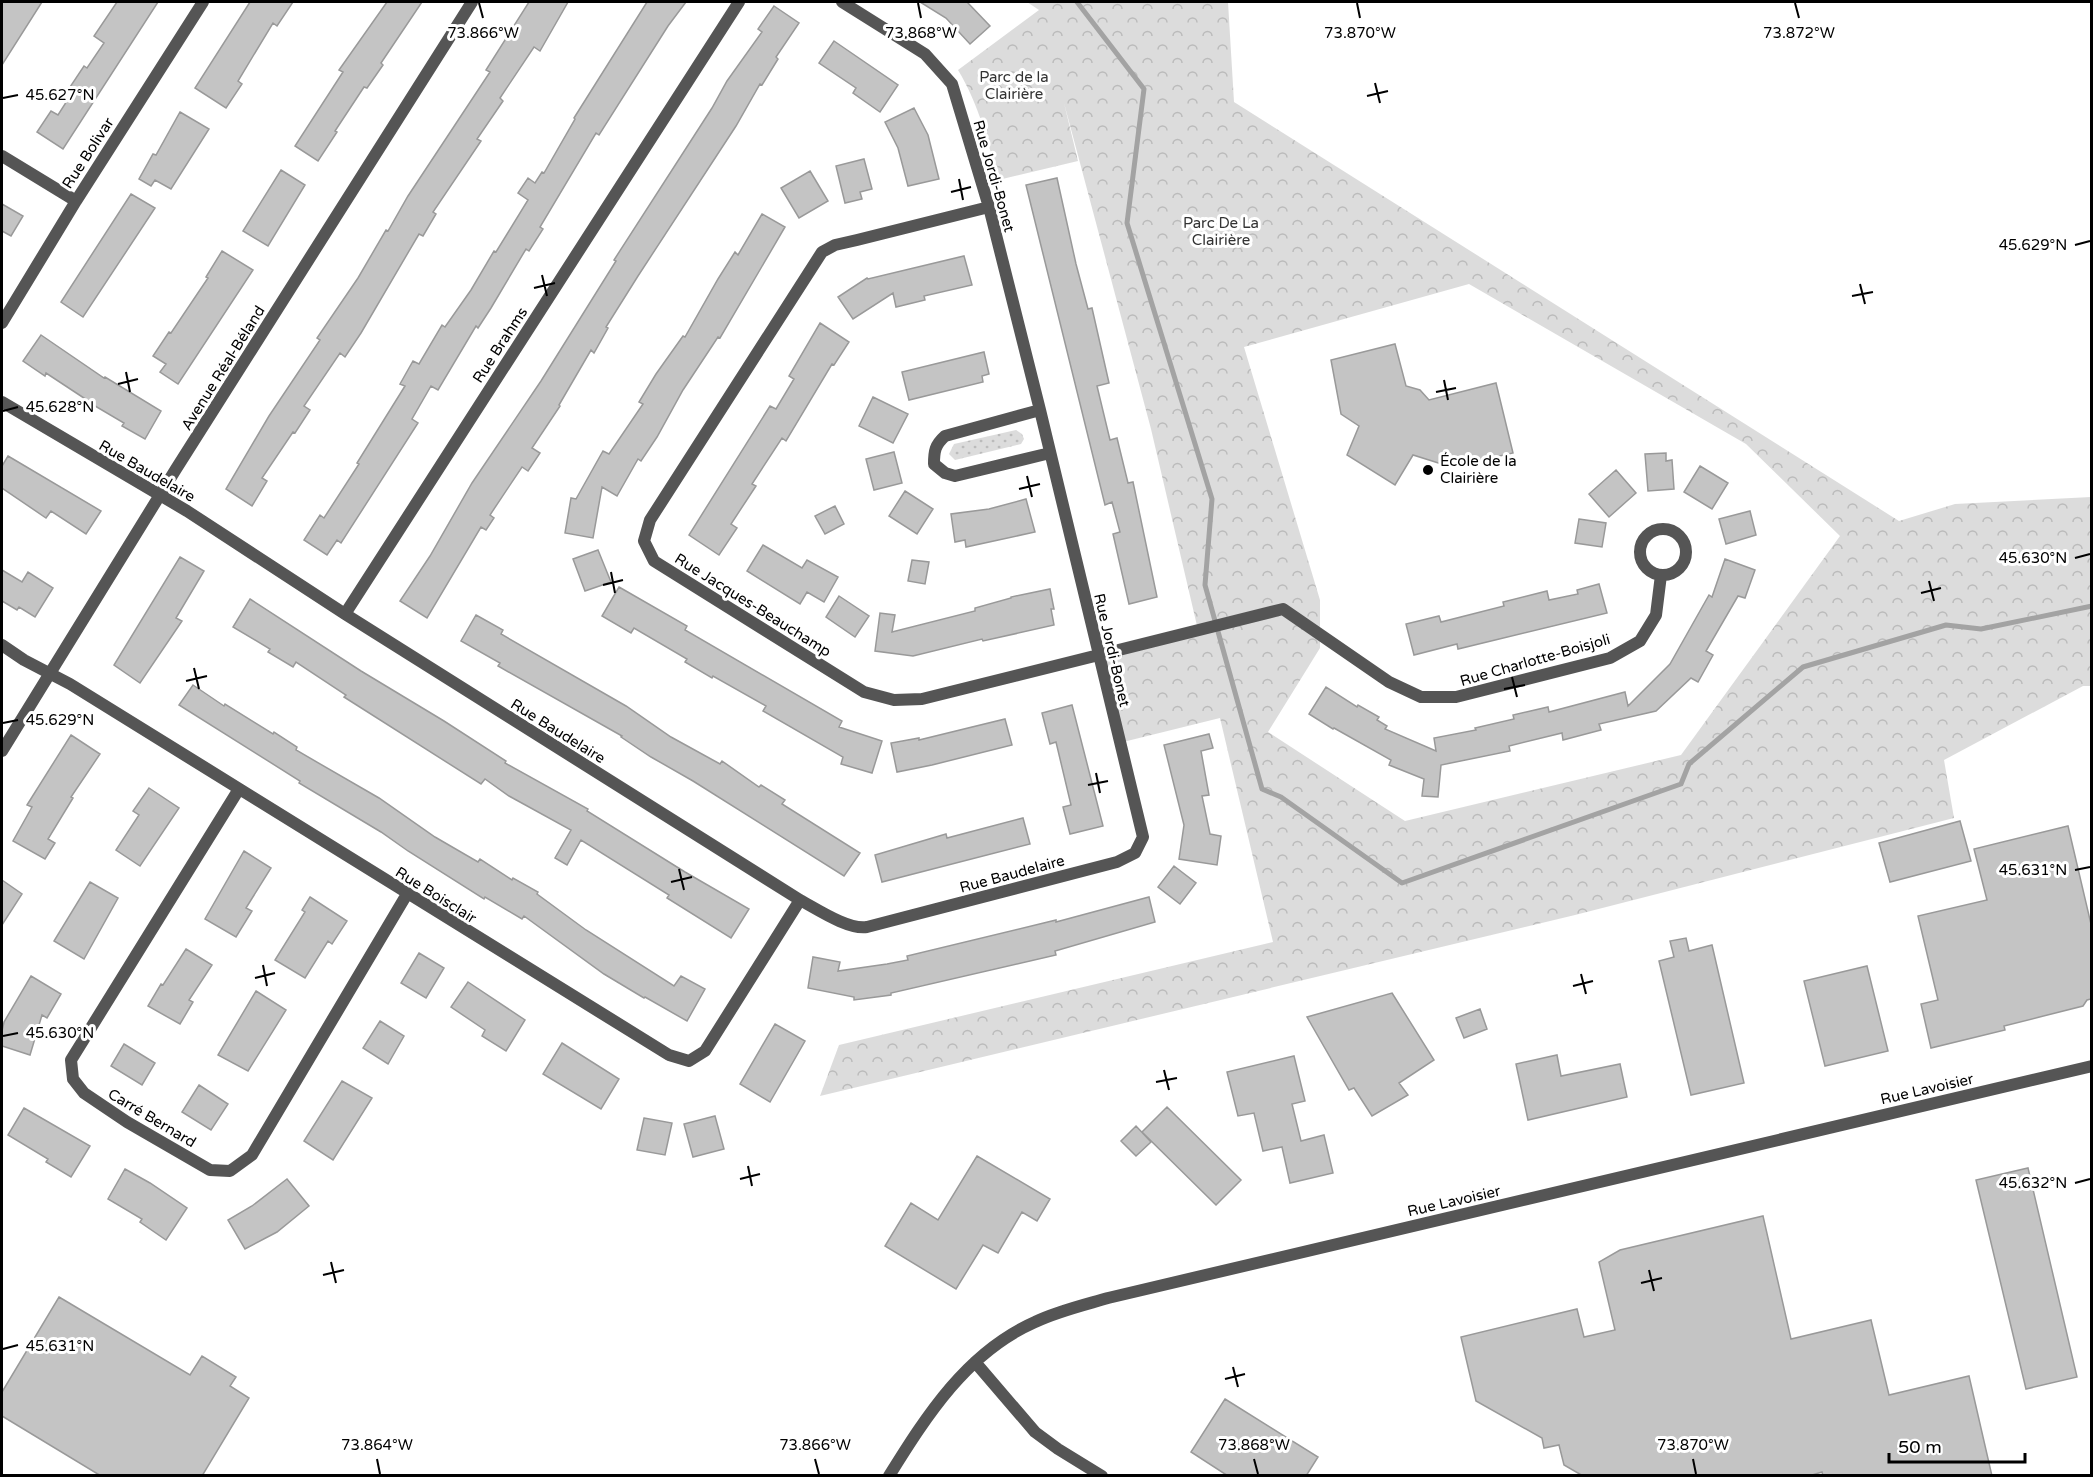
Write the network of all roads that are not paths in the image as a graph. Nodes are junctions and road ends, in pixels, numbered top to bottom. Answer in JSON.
{"nodes":[{"id":1,"x":203,"y":2,"type":"edge"},
{"id":2,"x":472,"y":2,"type":"edge"},
{"id":3,"x":739,"y":2,"type":"edge"},
{"id":4,"x":842,"y":2,"type":"edge"},
{"id":5,"x":2,"y":156,"type":"edge"},
{"id":6,"x":76,"y":201,"type":"junction"},
{"id":7,"x":989,"y":207,"type":"junction"},
{"id":8,"x":2,"y":323,"type":"edge"},
{"id":9,"x":2,"y":402,"type":"edge"},
{"id":10,"x":1040,"y":410,"type":"junction"},
{"id":11,"x":1050,"y":453,"type":"junction"},
{"id":12,"x":160,"y":496,"type":"junction"},
{"id":13,"x":1661,"y":575,"type":"dead end"},
{"id":14,"x":1283,"y":609,"type":"joint"},
{"id":15,"x":345,"y":614,"type":"junction"},
{"id":16,"x":2,"y":645,"type":"edge"},
{"id":17,"x":1098,"y":656,"type":"junction"},
{"id":18,"x":50,"y":673,"type":"junction"},
{"id":19,"x":2,"y":751,"type":"edge"},
{"id":20,"x":239,"y":789,"type":"junction"},
{"id":21,"x":1134,"y":853,"type":"joint"},
{"id":22,"x":407,"y":894,"type":"junction"},
{"id":23,"x":800,"y":900,"type":"junction"},
{"id":24,"x":2091,"y":1066,"type":"edge"},
{"id":25,"x":975,"y":1362,"type":"junction"},
{"id":26,"x":889,"y":1476,"type":"edge"},
{"id":27,"x":1102,"y":1476,"type":"edge"}],
"edges":[{"from":1,"to":6,"type":"street","name":"Rue Bolivar"},
{"from":2,"to":12,"type":"street","name":"Avenue Réal-Béland"},
{"from":3,"to":15,"type":"street","name":"Rue Brahms"},
{"from":4,"to":7,"type":"street","name":"Rue Jordi-Bonet"},
{"from":5,"to":6,"type":"street"},
{"from":6,"to":8,"type":"street","name":"Rue Bolivar"},
{"from":7,"to":10,"type":"street","name":"Rue Jordi-Bonet"},
{"from":7,"to":17,"type":"street","name":"Rue Jacques-Beauchamp"},
{"from":9,"to":12,"type":"street","name":"Rue Baudelaire"},
{"from":10,"to":11,"type":"street","name":"Rue Jordi-Bonet"},
{"from":10,"to":11,"type":"street"},
{"from":11,"to":17,"type":"street","name":"Rue Jordi-Bonet"},
{"from":12,"to":15,"type":"street","name":"Rue Baudelaire"},
{"from":12,"to":18,"type":"street","name":"Avenue Réal-Béland"},
{"from":13,"to":14,"type":"street","name":"Rue Charlotte-Boisjoli"},
{"from":14,"to":17,"type":"street","name":"Rue Jacques-Beauchamp"},
{"from":15,"to":23,"type":"street","name":"Rue Baudelaire"},
{"from":16,"to":18,"type":"street","name":"Rue Boisclair"},
{"from":17,"to":21,"type":"street","name":"Rue Jordi-Bonet"},
{"from":18,"to":19,"type":"street","name":"Avenue Réal-Béland"},
{"from":18,"to":20,"type":"street","name":"Rue Boisclair"},
{"from":20,"to":22,"type":"street","name":"Rue Boisclair"},
{"from":20,"to":22,"type":"street","name":"Carré Bernard"},
{"from":21,"to":23,"type":"street","name":"Rue Baudelaire"},
{"from":22,"to":23,"type":"street","name":"Rue Boisclair"},
{"from":24,"to":25,"type":"street","name":"Rue Lavoisier"},
{"from":25,"to":26,"type":"street","name":"Rue Lavoisier"},
{"from":25,"to":27,"type":"street"}]}
